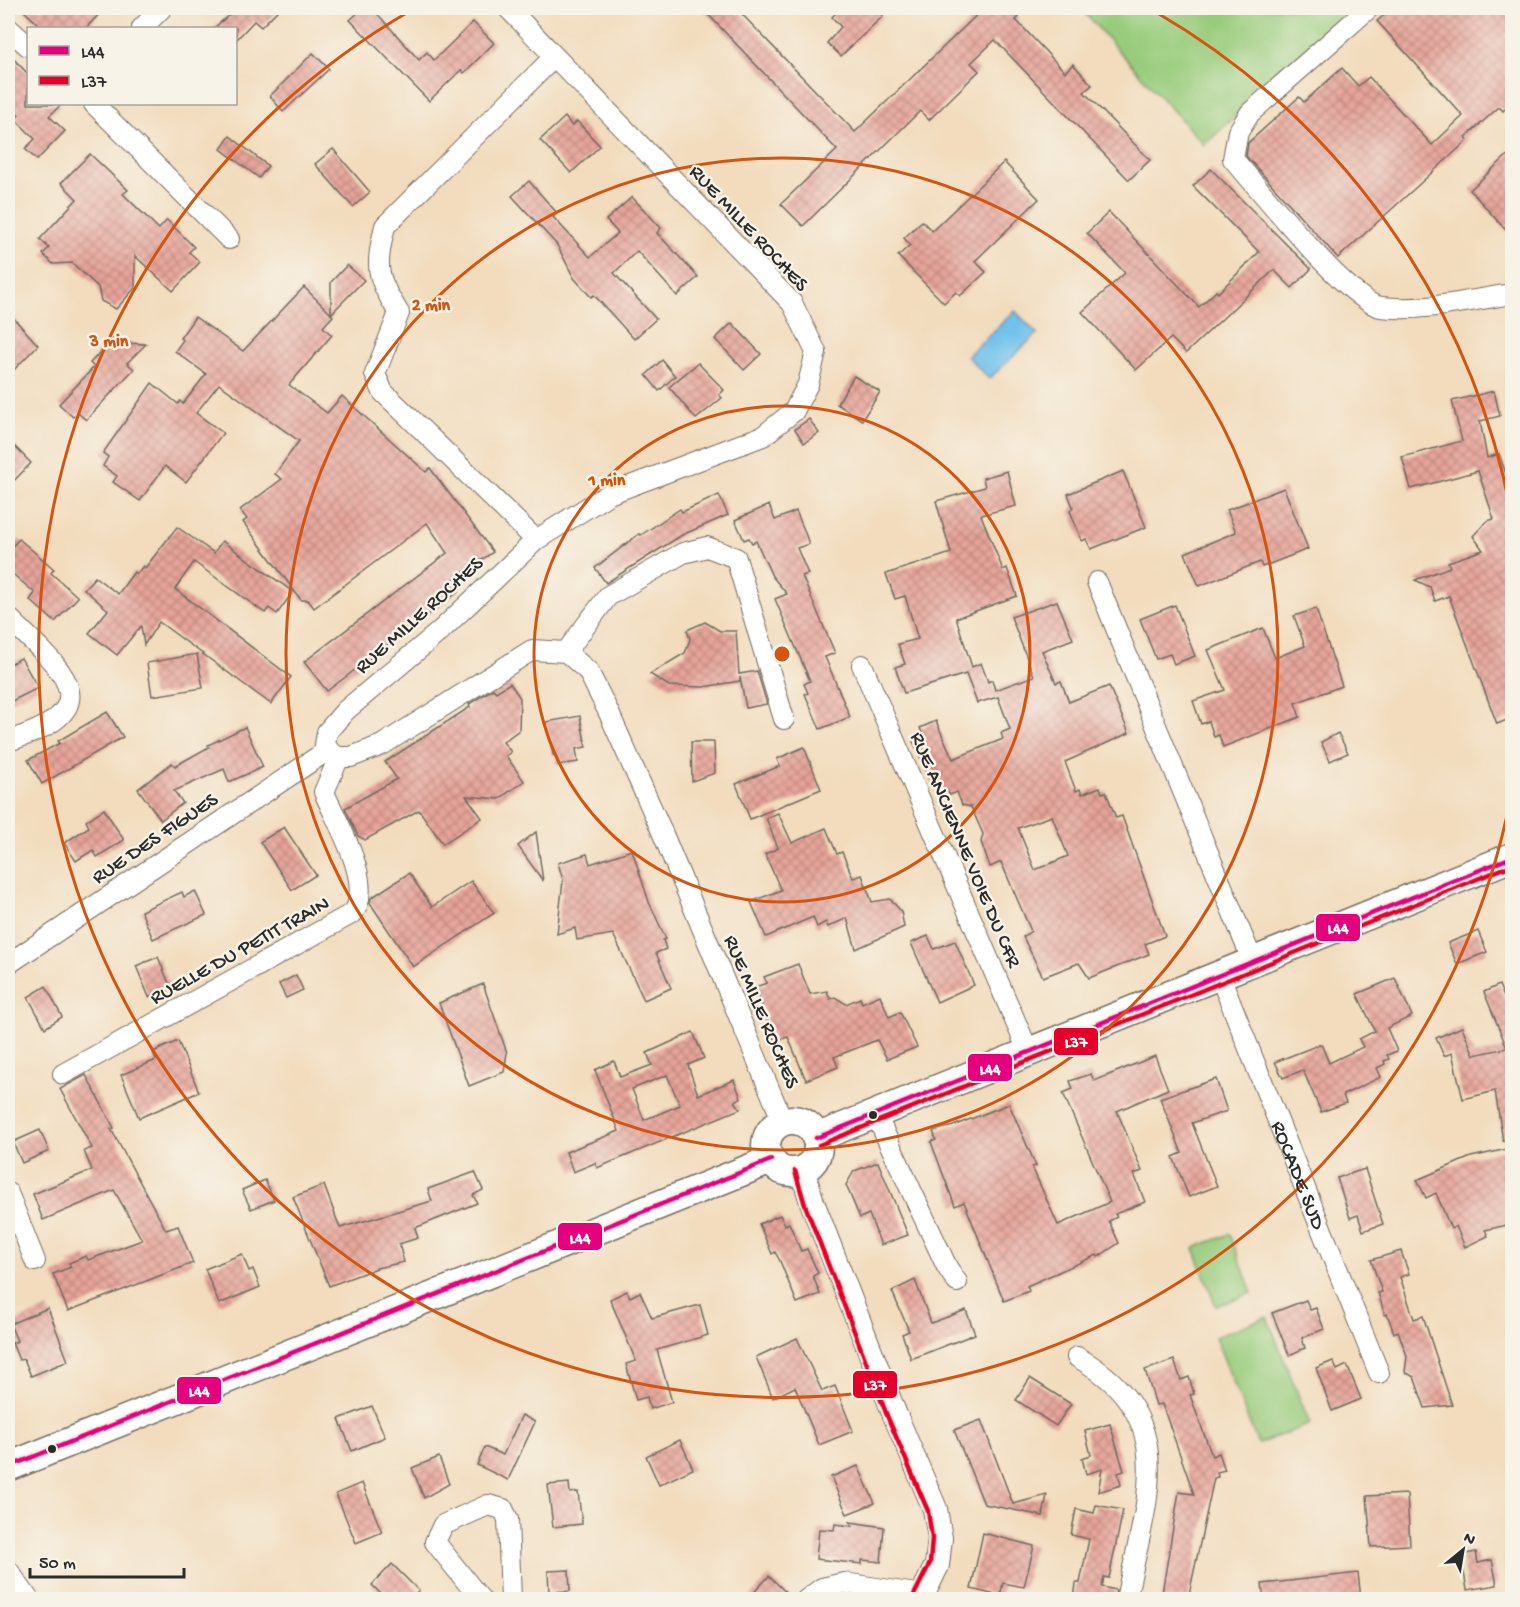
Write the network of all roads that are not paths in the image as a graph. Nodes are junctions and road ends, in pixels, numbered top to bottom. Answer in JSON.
{"nodes":[{"id":1,"x":162,"y":8,"type":"edge"},
{"id":2,"x":508,"y":8,"type":"edge"},
{"id":3,"x":1369,"y":8,"type":"edge"},
{"id":4,"x":143,"y":27,"type":"edge"},
{"id":5,"x":8,"y":28,"type":"edge"},
{"id":6,"x":27,"y":45,"type":"edge"},
{"id":7,"x":554,"y":57,"type":"junction"},
{"id":8,"x":95,"y":105,"type":"edge"},
{"id":9,"x":229,"y":239,"type":"dead end"},
{"id":10,"x":1512,"y":294,"type":"edge"},
{"id":11,"x":536,"y":540,"type":"junction"},
{"id":12,"x":1097,"y":582,"type":"dead end"},
{"id":13,"x":8,"y":617,"type":"edge"},
{"id":14,"x":566,"y":651,"type":"junction"},
{"id":15,"x":862,"y":665,"type":"dead end"},
{"id":16,"x":784,"y":719,"type":"dead end"},
{"id":17,"x":8,"y":741,"type":"edge"},
{"id":18,"x":334,"y":753,"type":"junction"},
{"id":19,"x":1512,"y":857,"type":"edge"},
{"id":20,"x":1254,"y":962,"type":"junction"},
{"id":21,"x":8,"y":964,"type":"edge"},
{"id":22,"x":1220,"y":976,"type":"junction"},
{"id":23,"x":1029,"y":1053,"type":"junction"},
{"id":24,"x":63,"y":1074,"type":"dead end"},
{"id":25,"x":876,"y":1115,"type":"junction"},
{"id":26,"x":783,"y":1122,"type":"junction"},
{"id":27,"x":816,"y":1138,"type":"junction"},
{"id":28,"x":771,"y":1160,"type":"junction"},
{"id":29,"x":802,"y":1170,"type":"junction"},
{"id":30,"x":8,"y":1193,"type":"edge"},
{"id":31,"x":35,"y":1261,"type":"dead end"},
{"id":32,"x":957,"y":1282,"type":"dead end"},
{"id":33,"x":1077,"y":1357,"type":"dead end"},
{"id":34,"x":1379,"y":1373,"type":"dead end"},
{"id":35,"x":8,"y":1467,"type":"edge"},
{"id":36,"x":8,"y":1570,"type":"edge"},
{"id":37,"x":921,"y":1597,"type":"edge"},
{"id":38,"x":29,"y":1599,"type":"edge"},
{"id":39,"x":481,"y":1599,"type":"edge"},
{"id":40,"x":511,"y":1599,"type":"edge"},
{"id":41,"x":806,"y":1599,"type":"edge"},
{"id":42,"x":1126,"y":1599,"type":"edge"}],
"edges":[{"from":1,"to":4,"type":"street"},
{"from":2,"to":7,"type":"street","name":"RUE MILLE ROCHES"},
{"from":3,"to":10,"type":"street"},
{"from":5,"to":6,"type":"street"},
{"from":7,"to":11,"type":"street"},
{"from":7,"to":11,"type":"street","name":"RUE MILLE ROCHES"},
{"from":8,"to":9,"type":"street"},
{"from":11,"to":18,"type":"street","name":"RUE MILLE ROCHES"},
{"from":12,"to":20,"type":"street"},
{"from":13,"to":17,"type":"street"},
{"from":14,"to":16,"type":"street"},
{"from":14,"to":18,"type":"street"},
{"from":14,"to":26,"type":"street","name":"RUE MILLE ROCHES"},
{"from":15,"to":23,"type":"street","name":"RUE ANCIENNE VOIE DU CFR"},
{"from":18,"to":21,"type":"street","name":"RUE DES FIGUES"},
{"from":18,"to":24,"type":"street","name":"RUELLE DU PETIT TRAIN"},
{"from":19,"to":20,"type":"main road"},
{"from":20,"to":22,"type":"main road"},
{"from":22,"to":23,"type":"main road"},
{"from":22,"to":34,"type":"street","name":"ROCADE SUD"},
{"from":23,"to":25,"type":"main road"},
{"from":25,"to":27,"type":"main road"},
{"from":25,"to":32,"type":"street"},
{"from":26,"to":27,"type":"main road"},
{"from":26,"to":28,"type":"main road"},
{"from":27,"to":29,"type":"main road"},
{"from":28,"to":29,"type":"main road"},
{"from":28,"to":35,"type":"main road"},
{"from":29,"to":37,"type":"street"},
{"from":30,"to":31,"type":"street"},
{"from":33,"to":42,"type":"street"},
{"from":36,"to":38,"type":"street"},
{"from":37,"to":41,"type":"street"},
{"from":39,"to":40,"type":"street"}]}
